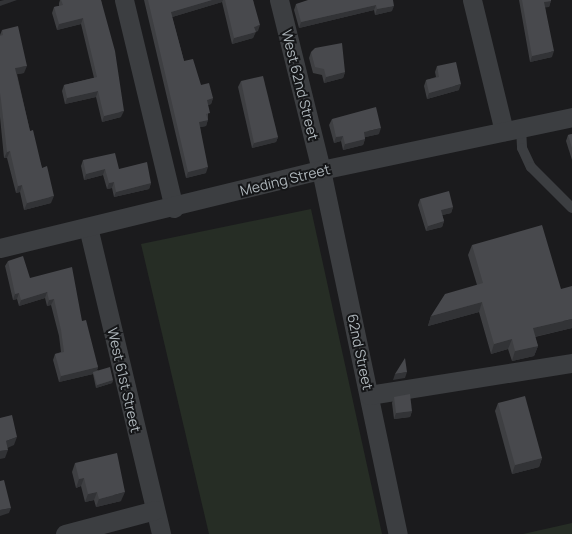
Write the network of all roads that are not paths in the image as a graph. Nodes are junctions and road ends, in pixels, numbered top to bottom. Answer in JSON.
{"nodes":[{"id":1,"x":124,"y":0,"type":"edge"},
{"id":2,"x":279,"y":0,"type":"edge"},
{"id":3,"x":472,"y":0,"type":"edge"},
{"id":4,"x":572,"y":117,"type":"edge"},
{"id":5,"x":513,"y":129,"type":"junction"},
{"id":6,"x":321,"y":170,"type":"junction"},
{"id":7,"x":174,"y":208,"type":"junction"},
{"id":8,"x":572,"y":208,"type":"edge"},
{"id":9,"x":88,"y":227,"type":"junction"},
{"id":10,"x":0,"y":248,"type":"edge"},
{"id":11,"x":572,"y":363,"type":"edge"},
{"id":12,"x":369,"y":395,"type":"junction"},
{"id":13,"x":155,"y":510,"type":"junction"},
{"id":14,"x":65,"y":534,"type":"edge"},
{"id":15,"x":161,"y":534,"type":"edge"},
{"id":16,"x":398,"y":534,"type":"edge"}],
"edges":[{"from":1,"to":7,"type":"street"},
{"from":2,"to":6,"type":"street","name":"West 62nd Street"},
{"from":3,"to":5,"type":"street"},
{"from":4,"to":5,"type":"street","name":"Meding Street"},
{"from":5,"to":6,"type":"street","name":"Meding Street"},
{"from":5,"to":8,"type":"lane"},
{"from":6,"to":7,"type":"street","name":"Meding Street"},
{"from":6,"to":12,"type":"street","name":"62nd Street"},
{"from":7,"to":9,"type":"street","name":"Meding Street"},
{"from":9,"to":10,"type":"street","name":"Meding Street"},
{"from":9,"to":13,"type":"street","name":"West 61st Street"},
{"from":11,"to":12,"type":"street"},
{"from":12,"to":16,"type":"street","name":"62nd Street"},
{"from":13,"to":14,"type":"street"},
{"from":13,"to":15,"type":"street","name":"West 61st Street"}]}
